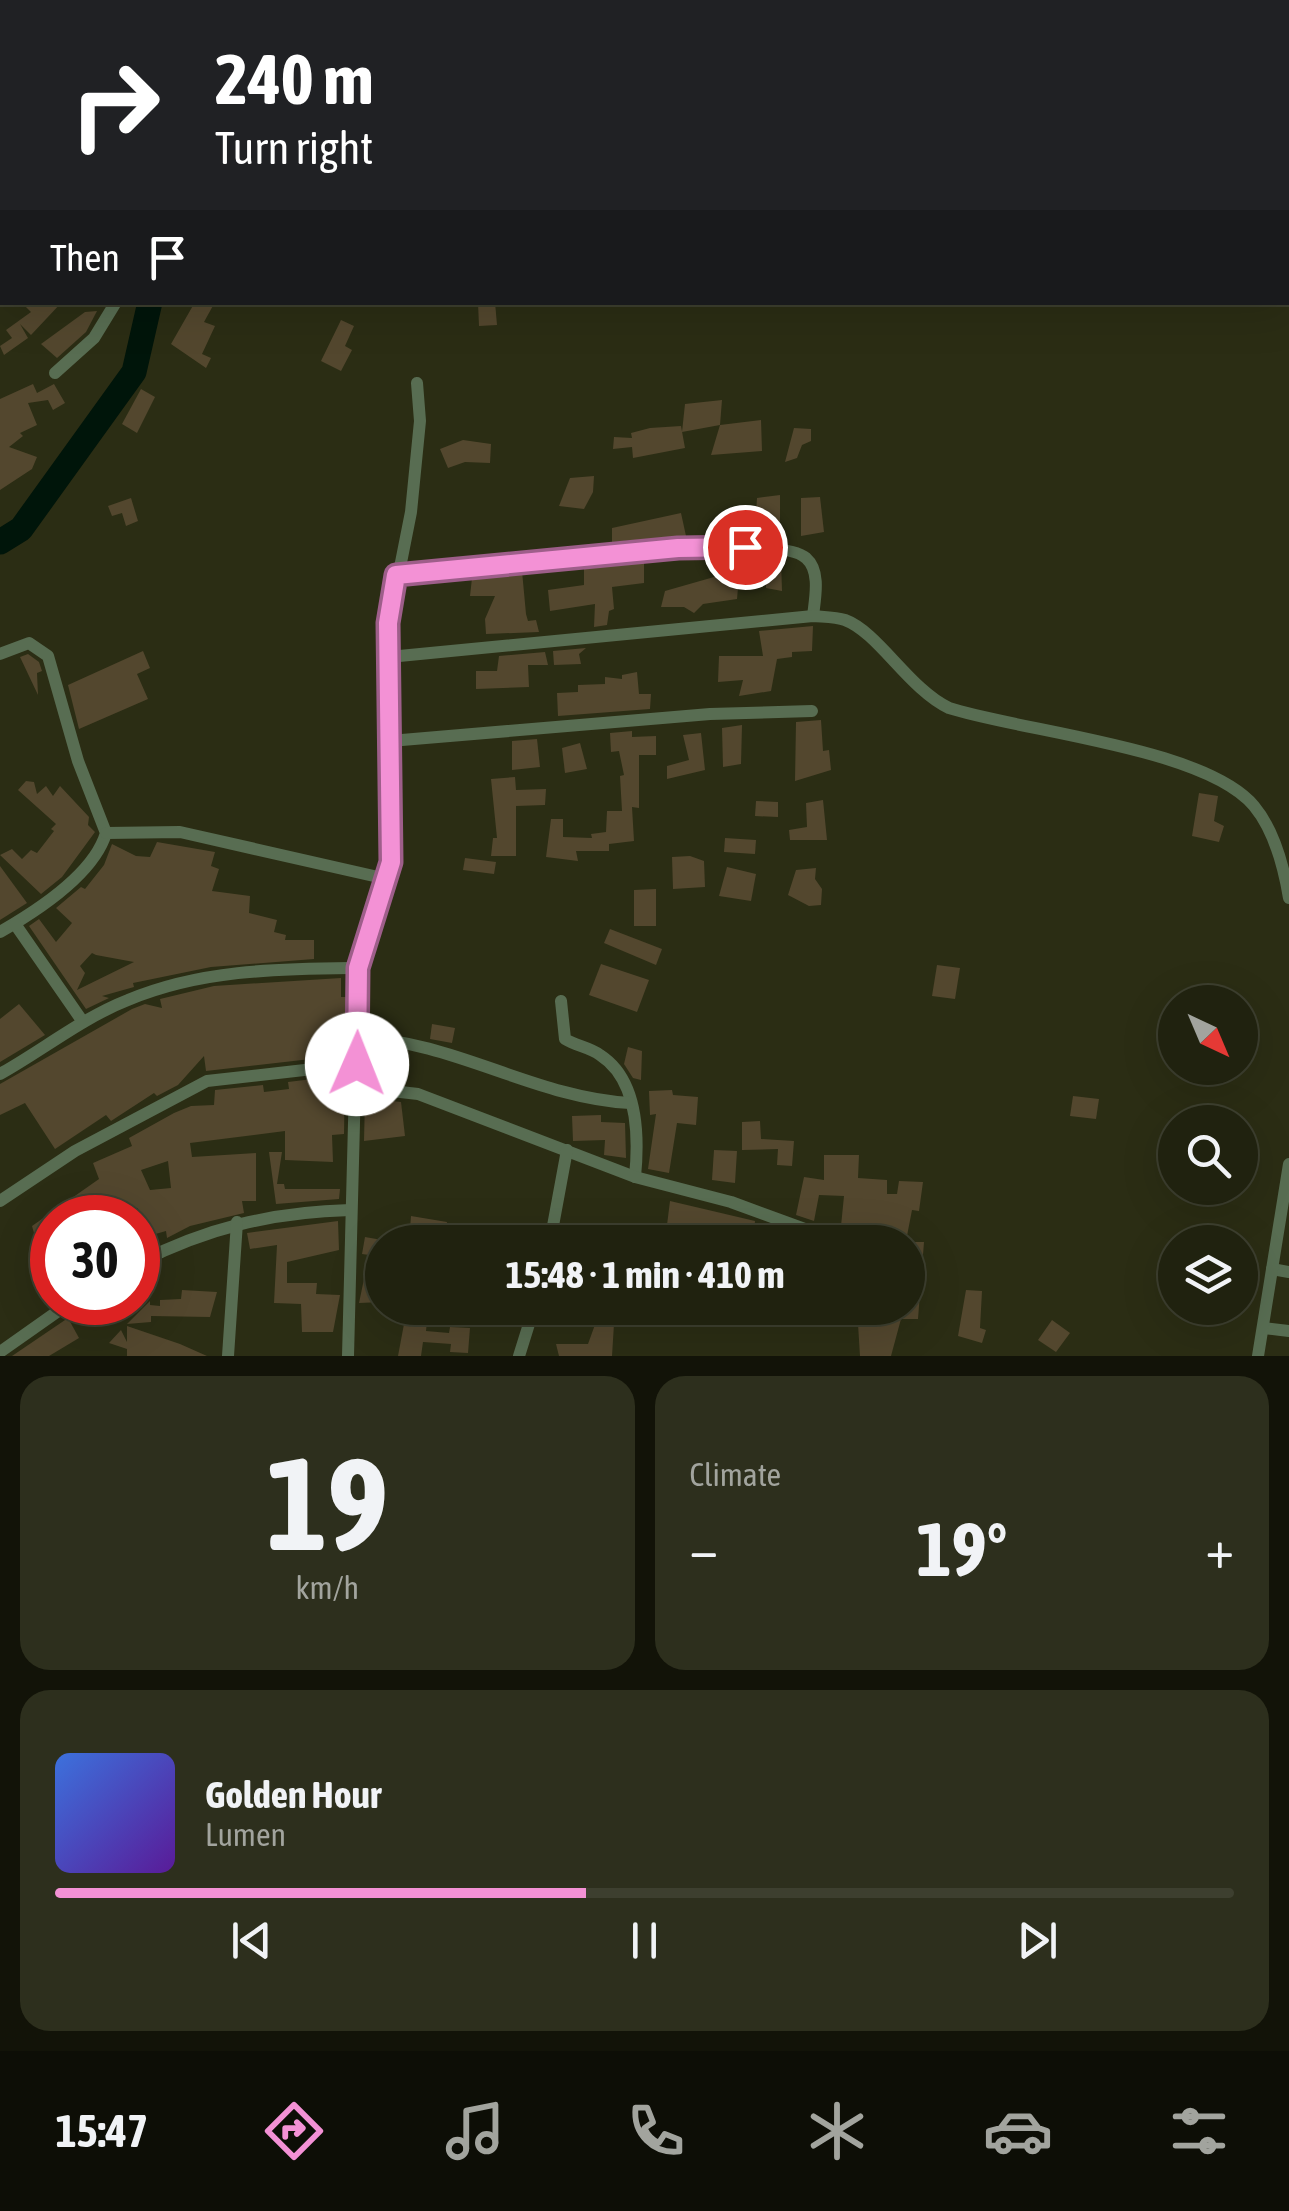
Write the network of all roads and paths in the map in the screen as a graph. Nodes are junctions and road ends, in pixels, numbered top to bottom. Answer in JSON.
{"nodes":[{"id":1,"x":114,"y":305,"type":"edge"},
{"id":2,"x":56,"y":373,"type":"dead end"},
{"id":3,"x":418,"y":383,"type":"dead end"},
{"id":4,"x":396,"y":575,"type":"junction"},
{"id":5,"x":814,"y":616,"type":"junction"},
{"id":6,"x":0,"y":654,"type":"edge"},
{"id":7,"x":389,"y":656,"type":"junction"},
{"id":8,"x":812,"y":710,"type":"dead end"},
{"id":9,"x":390,"y":741,"type":"junction"},
{"id":10,"x":106,"y":833,"type":"junction"},
{"id":11,"x":387,"y":879,"type":"junction"},
{"id":12,"x":1289,"y":898,"type":"edge"},
{"id":13,"x":15,"y":924,"type":"junction"},
{"id":14,"x":0,"y":932,"type":"edge"},
{"id":15,"x":358,"y":968,"type":"junction"},
{"id":16,"x":561,"y":1001,"type":"dead end"},
{"id":17,"x":83,"y":1022,"type":"junction"},
{"id":18,"x":359,"y":1038,"type":"junction"},
{"id":19,"x":357,"y":1064,"type":"junction"},
{"id":20,"x":0,"y":1074,"type":"edge"},
{"id":21,"x":358,"y":1087,"type":"junction"},
{"id":22,"x":630,"y":1103,"type":"junction"},
{"id":23,"x":567,"y":1150,"type":"junction"},
{"id":24,"x":1289,"y":1164,"type":"edge"},
{"id":25,"x":635,"y":1177,"type":"junction"},
{"id":26,"x":1287,"y":1184,"type":"edge"},
{"id":27,"x":0,"y":1201,"type":"edge"},
{"id":28,"x":350,"y":1210,"type":"junction"},
{"id":29,"x":237,"y":1222,"type":"junction"},
{"id":30,"x":553,"y":1225,"type":"edge"},
{"id":31,"x":794,"y":1225,"type":"edge"},
{"id":32,"x":160,"y":1254,"type":"edge"},
{"id":33,"x":1272,"y":1269,"type":"junction"},
{"id":34,"x":1289,"y":1272,"type":"edge"},
{"id":35,"x":38,"y":1325,"type":"edge"},
{"id":36,"x":529,"y":1325,"type":"edge"},
{"id":37,"x":1263,"y":1328,"type":"junction"},
{"id":38,"x":1289,"y":1331,"type":"edge"},
{"id":39,"x":0,"y":1352,"type":"edge"},
{"id":40,"x":228,"y":1356,"type":"edge"},
{"id":41,"x":348,"y":1356,"type":"edge"},
{"id":42,"x":519,"y":1356,"type":"edge"},
{"id":43,"x":1258,"y":1356,"type":"edge"}],
"edges":[{"from":1,"to":2,"type":"street"},
{"from":3,"to":4,"type":"street"},
{"from":4,"to":5,"type":"street"},
{"from":4,"to":7,"type":"street"},
{"from":5,"to":7,"type":"street"},
{"from":5,"to":12,"type":"street"},
{"from":6,"to":10,"type":"street"},
{"from":7,"to":9,"type":"street"},
{"from":8,"to":9,"type":"street"},
{"from":9,"to":11,"type":"street"},
{"from":10,"to":11,"type":"street"},
{"from":10,"to":13,"type":"street"},
{"from":11,"to":15,"type":"street"},
{"from":13,"to":14,"type":"street"},
{"from":13,"to":17,"type":"street"},
{"from":15,"to":17,"type":"street"},
{"from":15,"to":18,"type":"street"},
{"from":16,"to":22,"type":"street"},
{"from":17,"to":20,"type":"street"},
{"from":18,"to":19,"type":"street"},
{"from":18,"to":22,"type":"street"},
{"from":19,"to":21,"type":"street"},
{"from":19,"to":27,"type":"street"},
{"from":21,"to":23,"type":"street"},
{"from":21,"to":28,"type":"street"},
{"from":22,"to":25,"type":"street"},
{"from":23,"to":25,"type":"street"},
{"from":23,"to":30,"type":"street"},
{"from":24,"to":26,"type":"street"},
{"from":25,"to":31,"type":"street"},
{"from":26,"to":33,"type":"street"},
{"from":28,"to":29,"type":"street"},
{"from":28,"to":41,"type":"street"},
{"from":29,"to":32,"type":"street"},
{"from":29,"to":40,"type":"street"},
{"from":33,"to":34,"type":"street"},
{"from":33,"to":37,"type":"street"},
{"from":35,"to":39,"type":"street"},
{"from":36,"to":42,"type":"street"},
{"from":37,"to":38,"type":"street"},
{"from":37,"to":43,"type":"street"}]}
